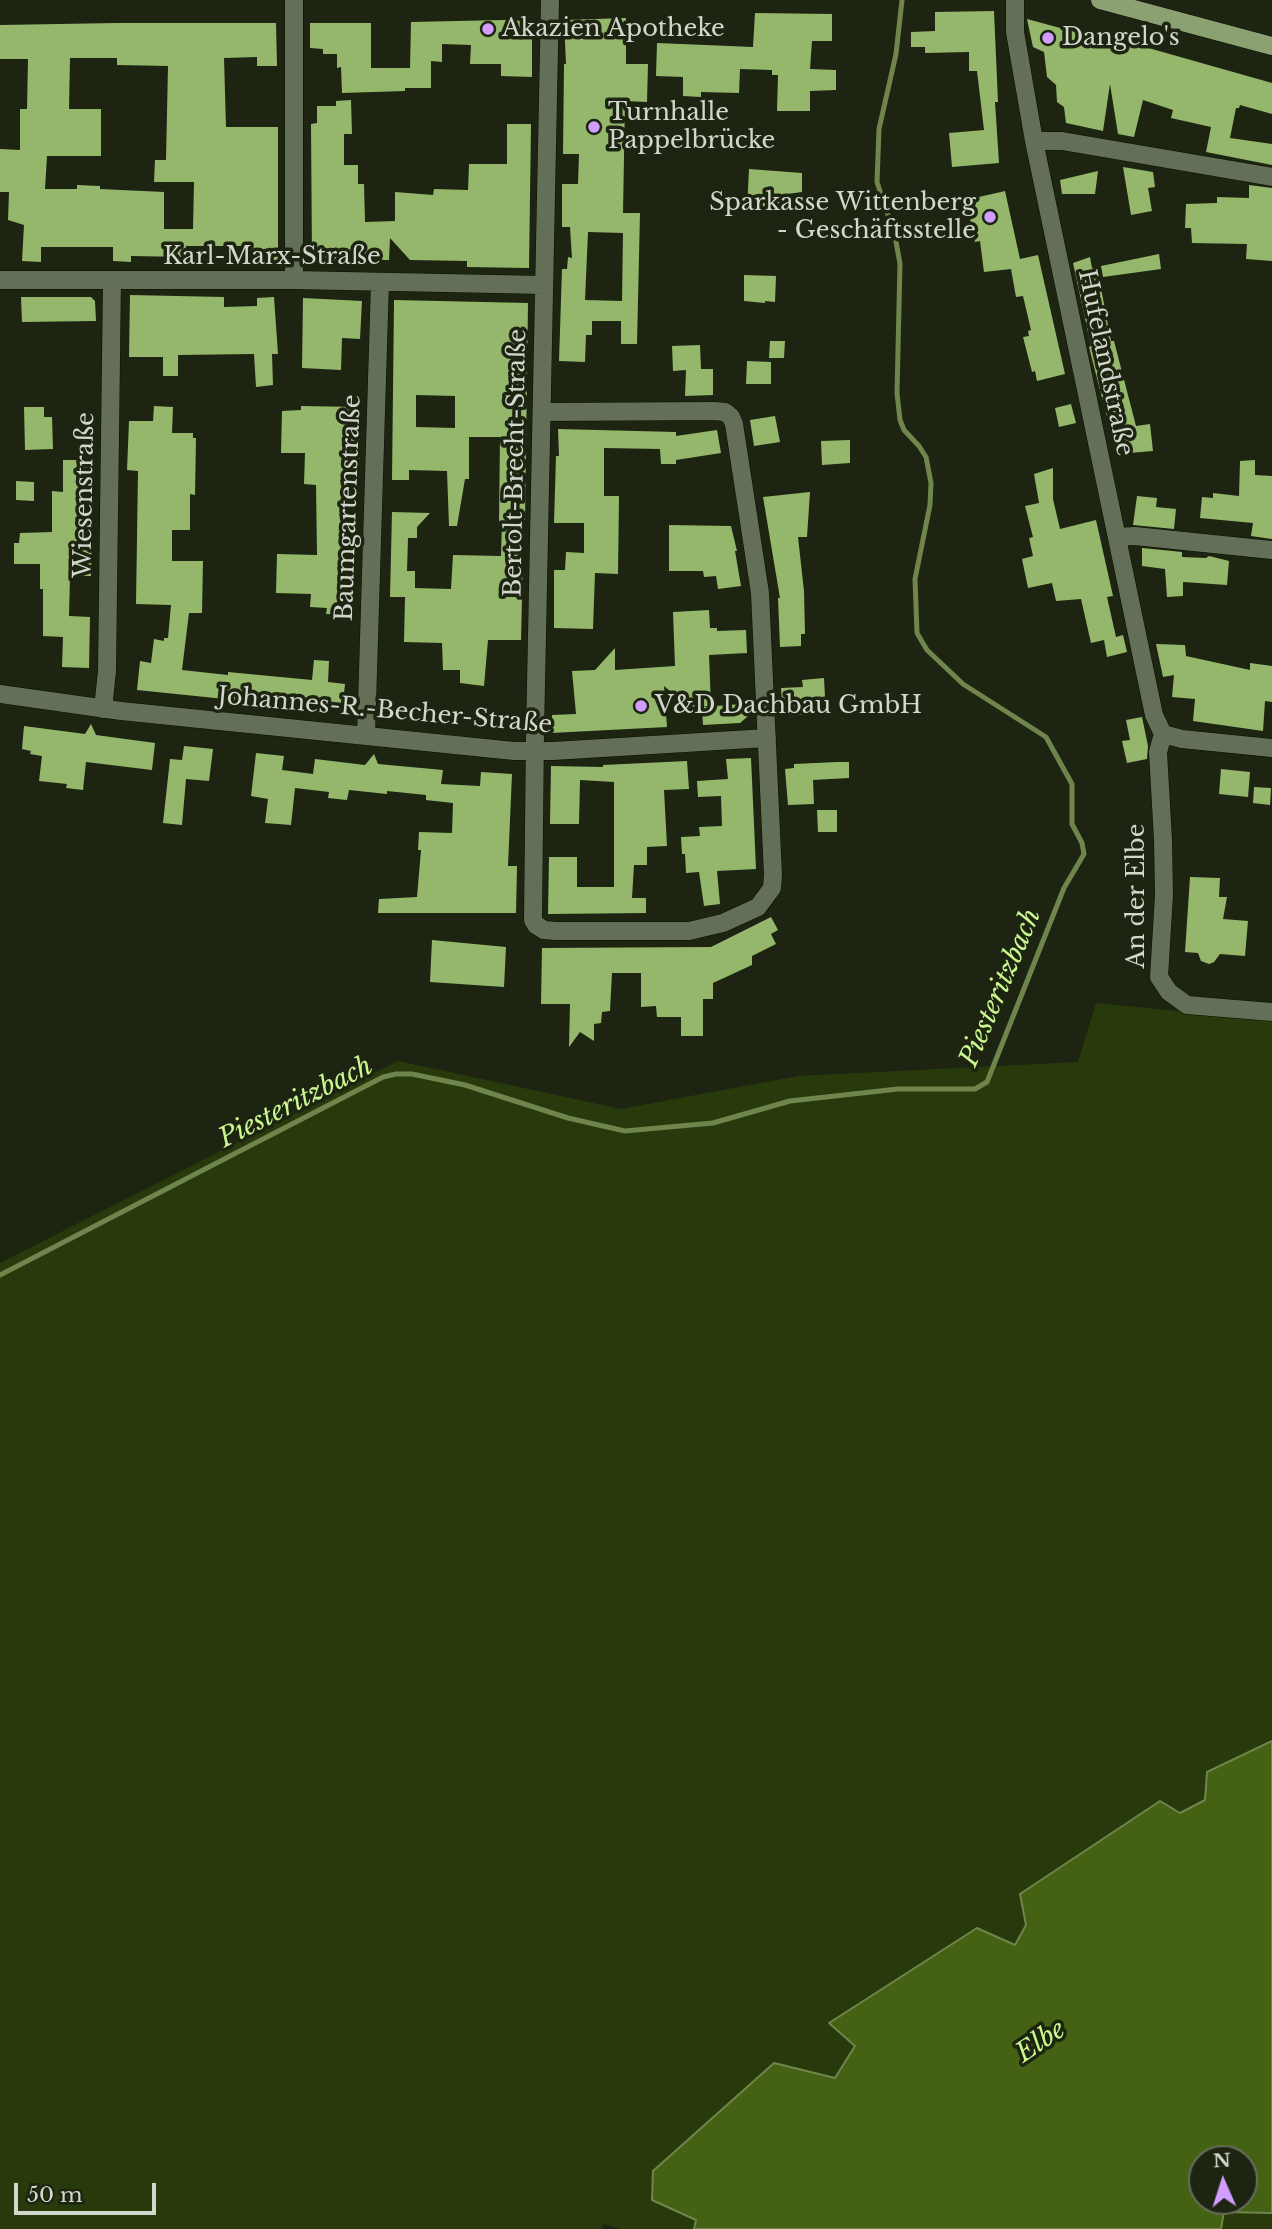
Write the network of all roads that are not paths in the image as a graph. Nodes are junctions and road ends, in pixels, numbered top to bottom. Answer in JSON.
{"nodes":[{"id":1,"x":294,"y":0,"type":"edge"},
{"id":2,"x":550,"y":0,"type":"edge"},
{"id":3,"x":1015,"y":0,"type":"edge"},
{"id":4,"x":1100,"y":0,"type":"edge"},
{"id":5,"x":1272,"y":46,"type":"edge"},
{"id":6,"x":1034,"y":141,"type":"junction"},
{"id":7,"x":1272,"y":177,"type":"edge"},
{"id":8,"x":0,"y":280,"type":"edge"},
{"id":9,"x":112,"y":280,"type":"junction"},
{"id":10,"x":294,"y":280,"type":"junction"},
{"id":11,"x":380,"y":282,"type":"junction"},
{"id":12,"x":544,"y":285,"type":"junction"},
{"id":13,"x":542,"y":412,"type":"junction"},
{"id":14,"x":1117,"y":537,"type":"junction"},
{"id":15,"x":1272,"y":550,"type":"edge"},
{"id":16,"x":0,"y":694,"type":"edge"},
{"id":17,"x":103,"y":709,"type":"junction"},
{"id":18,"x":1163,"y":734,"type":"junction"},
{"id":19,"x":366,"y":736,"type":"junction"},
{"id":20,"x":767,"y":738,"type":"junction"},
{"id":21,"x":1272,"y":748,"type":"edge"},
{"id":22,"x":535,"y":751,"type":"junction"},
{"id":23,"x":1272,"y":1012,"type":"edge"}],
"edges":[{"from":1,"to":10,"type":"street"},
{"from":2,"to":12,"type":"street","name":"Bertolt-Brecht-Straße"},
{"from":3,"to":6,"type":"street","name":"Hufelandstraße"},
{"from":4,"to":5,"type":"main road"},
{"from":6,"to":7,"type":"street"},
{"from":6,"to":14,"type":"street","name":"Hufelandstraße"},
{"from":8,"to":9,"type":"street","name":"Karl-Marx-Straße"},
{"from":9,"to":10,"type":"street","name":"Karl-Marx-Straße"},
{"from":9,"to":17,"type":"street","name":"Wiesenstraße"},
{"from":10,"to":11,"type":"street","name":"Karl-Marx-Straße"},
{"from":11,"to":12,"type":"street","name":"Karl-Marx-Straße"},
{"from":11,"to":19,"type":"street","name":"Baumgartenstraße"},
{"from":12,"to":13,"type":"street","name":"Bertolt-Brecht-Straße"},
{"from":13,"to":20,"type":"street"},
{"from":13,"to":22,"type":"street","name":"Bertolt-Brecht-Straße"},
{"from":14,"to":15,"type":"street"},
{"from":14,"to":18,"type":"street","name":"Hufelandstraße"},
{"from":16,"to":17,"type":"street","name":"Johannes-R.-Becher-Straße"},
{"from":17,"to":19,"type":"street","name":"Johannes-R.-Becher-Straße"},
{"from":18,"to":21,"type":"street"},
{"from":18,"to":23,"type":"street","name":"An der Elbe"},
{"from":19,"to":22,"type":"street","name":"Johannes-R.-Becher-Straße"},
{"from":20,"to":22,"type":"street","name":"Johannes-R.-Becher-Straße"},
{"from":20,"to":22,"type":"street","name":"Bertolt-Brecht-Straße"}]}
